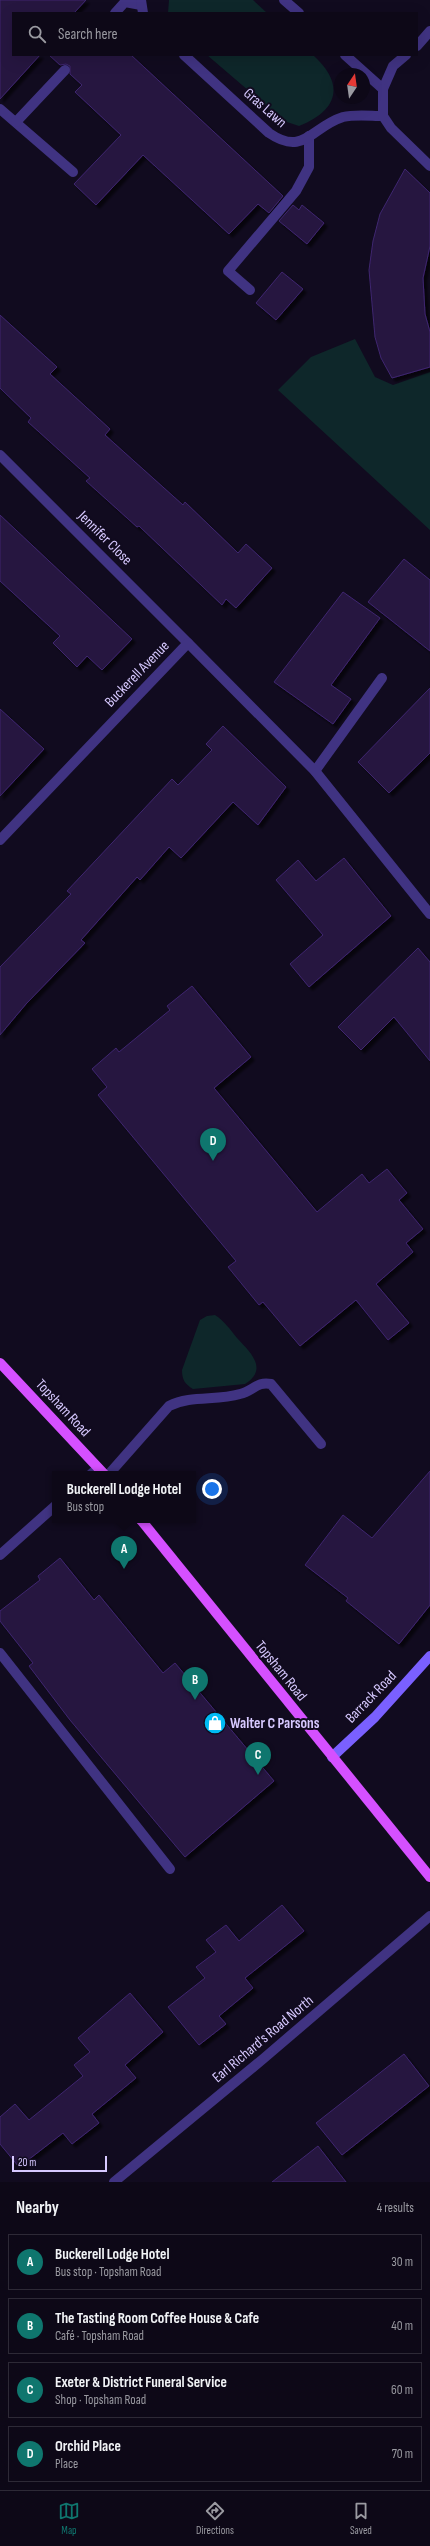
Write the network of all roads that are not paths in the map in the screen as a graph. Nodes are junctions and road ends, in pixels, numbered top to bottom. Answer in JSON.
{"nodes":[{"id":1,"x":284,"y":0,"type":"edge"},
{"id":2,"x":142,"y":6,"type":"edge"},
{"id":3,"x":116,"y":12,"type":"edge"},
{"id":4,"x":298,"y":12,"type":"edge"},
{"id":5,"x":430,"y":32,"type":"edge"},
{"id":6,"x":418,"y":45,"type":"edge"},
{"id":7,"x":185,"y":56,"type":"edge"},
{"id":8,"x":346,"y":56,"type":"edge"},
{"id":9,"x":405,"y":56,"type":"edge"},
{"id":10,"x":65,"y":70,"type":"dead end"},
{"id":11,"x":383,"y":89,"type":"junction"},
{"id":12,"x":0,"y":109,"type":"edge"},
{"id":13,"x":383,"y":116,"type":"junction"},
{"id":14,"x":16,"y":122,"type":"junction"},
{"id":15,"x":309,"y":136,"type":"junction"},
{"id":16,"x":430,"y":166,"type":"edge"},
{"id":17,"x":73,"y":172,"type":"dead end"},
{"id":18,"x":250,"y":290,"type":"dead end"},
{"id":19,"x":0,"y":455,"type":"edge"},
{"id":20,"x":188,"y":643,"type":"junction"},
{"id":21,"x":382,"y":678,"type":"dead end"},
{"id":22,"x":315,"y":771,"type":"junction"},
{"id":23,"x":0,"y":840,"type":"edge"},
{"id":24,"x":430,"y":914,"type":"edge"},
{"id":25,"x":0,"y":1363,"type":"edge"},
{"id":26,"x":321,"y":1444,"type":"dead end"},
{"id":27,"x":97,"y":1471,"type":"edge"},
{"id":28,"x":112,"y":1471,"type":"edge"},
{"id":29,"x":52,"y":1509,"type":"edge"},
{"id":30,"x":143,"y":1523,"type":"edge"},
{"id":31,"x":0,"y":1555,"type":"edge"},
{"id":32,"x":0,"y":1653,"type":"edge"},
{"id":33,"x":430,"y":1656,"type":"edge"},
{"id":34,"x":332,"y":1757,"type":"junction"},
{"id":35,"x":170,"y":1869,"type":"dead end"},
{"id":36,"x":430,"y":1877,"type":"edge"},
{"id":37,"x":430,"y":1916,"type":"edge"},
{"id":38,"x":114,"y":2182,"type":"edge"}],
"edges":[{"from":1,"to":4,"type":"street"},
{"from":2,"to":3,"type":"street"},
{"from":5,"to":6,"type":"street"},
{"from":7,"to":15,"type":"street","name":"Gras Lawn"},
{"from":8,"to":11,"type":"street"},
{"from":9,"to":11,"type":"street"},
{"from":10,"to":14,"type":"street"},
{"from":11,"to":13,"type":"street"},
{"from":12,"to":14,"type":"street"},
{"from":13,"to":15,"type":"street","name":"Gras Lawn"},
{"from":13,"to":16,"type":"street"},
{"from":14,"to":17,"type":"street"},
{"from":15,"to":18,"type":"street"},
{"from":19,"to":20,"type":"street","name":"Jennifer Close"},
{"from":20,"to":22,"type":"street","name":"Buckerell Avenue"},
{"from":20,"to":23,"type":"street","name":"Buckerell Avenue"},
{"from":21,"to":22,"type":"street"},
{"from":22,"to":24,"type":"street","name":"Buckerell Avenue"},
{"from":25,"to":27,"type":"main road","name":"Topsham Road"},
{"from":26,"to":28,"type":"street"},
{"from":29,"to":31,"type":"street"},
{"from":30,"to":34,"type":"main road","name":"Topsham Road"},
{"from":32,"to":35,"type":"street"},
{"from":33,"to":34,"type":"street","name":"Barrack Road"},
{"from":34,"to":36,"type":"main road","name":"Topsham Road"},
{"from":37,"to":38,"type":"street","name":"Earl Richard's Road North"}]}
